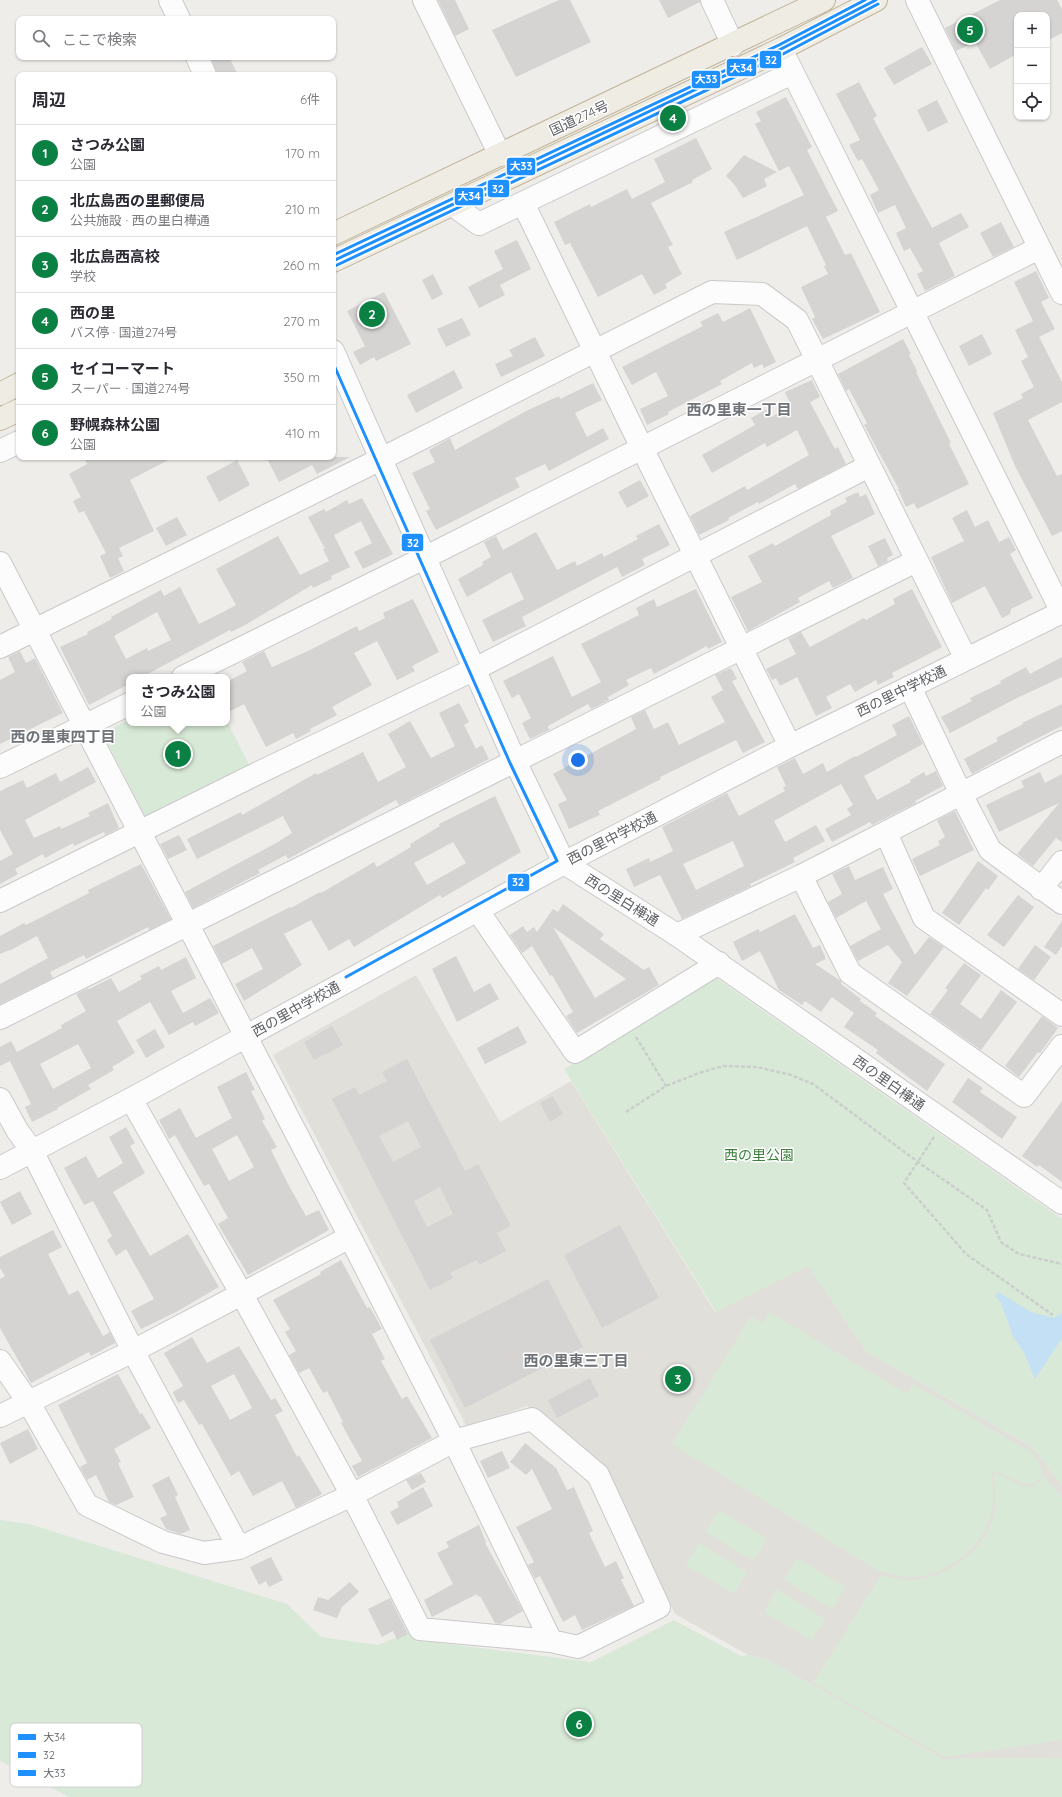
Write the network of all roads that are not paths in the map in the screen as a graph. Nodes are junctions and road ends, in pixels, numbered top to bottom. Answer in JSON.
{"nodes":[{"id":1,"x":170,"y":0,"type":"edge"},
{"id":2,"x":424,"y":0,"type":"edge"},
{"id":3,"x":712,"y":0,"type":"edge"},
{"id":4,"x":824,"y":0,"type":"edge"},
{"id":5,"x":876,"y":0,"type":"edge"},
{"id":6,"x":917,"y":0,"type":"edge"},
{"id":7,"x":178,"y":16,"type":"edge"},
{"id":8,"x":733,"y":45,"type":"junction"},
{"id":9,"x":781,"y":49,"type":"junction"},
{"id":10,"x":198,"y":60,"type":"edge"},
{"id":11,"x":204,"y":72,"type":"edge"},
{"id":12,"x":792,"y":73,"type":"junction"},
{"id":13,"x":500,"y":155,"type":"junction"},
{"id":14,"x":523,"y":203,"type":"junction"},
{"id":15,"x":453,"y":205,"type":"junction"},
{"id":16,"x":336,"y":233,"type":"edge"},
{"id":17,"x":1039,"y":248,"type":"junction"},
{"id":18,"x":336,"y":260,"type":"edge"},
{"id":19,"x":1062,"y":293,"type":"edge"},
{"id":20,"x":911,"y":311,"type":"junction"},
{"id":21,"x":595,"y":352,"type":"junction"},
{"id":22,"x":336,"y":358,"type":"edge"},
{"id":23,"x":817,"y":360,"type":"junction"},
{"id":24,"x":16,"y":386,"type":"edge"},
{"id":25,"x":0,"y":394,"type":"edge"},
{"id":26,"x":16,"y":411,"type":"edge"},
{"id":27,"x":0,"y":419,"type":"edge"},
{"id":28,"x":16,"y":443,"type":"edge"},
{"id":29,"x":642,"y":448,"type":"junction"},
{"id":30,"x":0,"y":451,"type":"edge"},
{"id":31,"x":381,"y":459,"type":"junction"},
{"id":32,"x":869,"y":466,"type":"junction"},
{"id":33,"x":696,"y":556,"type":"junction"},
{"id":34,"x":426,"y":557,"type":"junction"},
{"id":35,"x":916,"y":561,"type":"junction"},
{"id":36,"x":0,"y":562,"type":"edge"},
{"id":37,"x":1062,"y":612,"type":"edge"},
{"id":38,"x":36,"y":629,"type":"junction"},
{"id":39,"x":0,"y":647,"type":"edge"},
{"id":40,"x":743,"y":649,"type":"junction"},
{"id":41,"x":966,"y":659,"type":"junction"},
{"id":42,"x":475,"y":669,"type":"junction"},
{"id":43,"x":189,"y":674,"type":"edge"},
{"id":44,"x":910,"y":686,"type":"junction"},
{"id":45,"x":126,"y":705,"type":"edge"},
{"id":46,"x":85,"y":725,"type":"junction"},
{"id":47,"x":1062,"y":742,"type":"edge"},
{"id":48,"x":790,"y":746,"type":"junction"},
{"id":49,"x":515,"y":761,"type":"junction"},
{"id":50,"x":0,"y":767,"type":"edge"},
{"id":51,"x":961,"y":794,"type":"junction"},
{"id":52,"x":140,"y":832,"type":"junction"},
{"id":53,"x":886,"y":833,"type":"junction"},
{"id":54,"x":1062,"y":862,"type":"edge"},
{"id":55,"x":564,"y":864,"type":"junction"},
{"id":56,"x":801,"y":876,"type":"junction"},
{"id":57,"x":1041,"y":889,"type":"junction"},
{"id":58,"x":0,"y":901,"type":"edge"},
{"id":59,"x":1062,"y":903,"type":"edge"},
{"id":60,"x":478,"y":911,"type":"junction"},
{"id":61,"x":188,"y":925,"type":"junction"},
{"id":62,"x":677,"y":935,"type":"junction"},
{"id":63,"x":719,"y":963,"type":"junction"},
{"id":64,"x":1062,"y":1015,"type":"edge"},
{"id":65,"x":0,"y":1018,"type":"edge"},
{"id":66,"x":247,"y":1036,"type":"junction"},
{"id":67,"x":1062,"y":1046,"type":"edge"},
{"id":68,"x":0,"y":1099,"type":"edge"},
{"id":69,"x":131,"y":1099,"type":"junction"},
{"id":70,"x":32,"y":1151,"type":"junction"},
{"id":71,"x":0,"y":1168,"type":"edge"},
{"id":72,"x":1062,"y":1203,"type":"edge"},
{"id":73,"x":350,"y":1237,"type":"junction"},
{"id":74,"x":241,"y":1293,"type":"junction"},
{"id":75,"x":133,"y":1350,"type":"junction"},
{"id":76,"x":0,"y":1361,"type":"edge"},
{"id":77,"x":29,"y":1403,"type":"junction"},
{"id":78,"x":0,"y":1416,"type":"edge"},
{"id":79,"x":454,"y":1441,"type":"junction"},
{"id":80,"x":352,"y":1495,"type":"junction"},
{"id":81,"x":240,"y":1548,"type":"junction"},
{"id":82,"x":551,"y":1641,"type":"junction"}],
"edges":[{"from":1,"to":7,"type":"street"},
{"from":2,"to":13,"type":"street"},
{"from":3,"to":8,"type":"street"},
{"from":4,"to":8,"type":"highway","name":"国道274号"},
{"from":5,"to":9,"type":"highway","name":"国道274号"},
{"from":6,"to":17,"type":"street"},
{"from":8,"to":13,"type":"highway","name":"国道274号"},
{"from":9,"to":12,"type":"street"},
{"from":9,"to":15,"type":"highway","name":"国道274号"},
{"from":10,"to":11,"type":"street"},
{"from":12,"to":14,"type":"street"},
{"from":12,"to":20,"type":"street"},
{"from":13,"to":16,"type":"highway","name":"国道274号"},
{"from":14,"to":15,"type":"street"},
{"from":14,"to":21,"type":"street"},
{"from":15,"to":18,"type":"highway","name":"国道274号"},
{"from":17,"to":19,"type":"street"},
{"from":17,"to":20,"type":"street"},
{"from":20,"to":23,"type":"street"},
{"from":20,"to":37,"type":"street"},
{"from":21,"to":23,"type":"street"},
{"from":21,"to":29,"type":"street"},
{"from":21,"to":31,"type":"street"},
{"from":22,"to":31,"type":"street"},
{"from":23,"to":29,"type":"street"},
{"from":23,"to":32,"type":"street"},
{"from":24,"to":25,"type":"highway"},
{"from":26,"to":27,"type":"highway"},
{"from":28,"to":30,"type":"street"},
{"from":29,"to":33,"type":"street"},
{"from":29,"to":34,"type":"street"},
{"from":31,"to":34,"type":"street"},
{"from":31,"to":38,"type":"street"},
{"from":32,"to":33,"type":"street"},
{"from":32,"to":35,"type":"street"},
{"from":33,"to":40,"type":"street"},
{"from":33,"to":42,"type":"street"},
{"from":34,"to":42,"type":"street"},
{"from":34,"to":43,"type":"street"},
{"from":35,"to":40,"type":"street"},
{"from":35,"to":41,"type":"street"},
{"from":36,"to":38,"type":"street"},
{"from":37,"to":41,"type":"street","name":"西の里中学校通"},
{"from":38,"to":39,"type":"street"},
{"from":38,"to":46,"type":"street"},
{"from":40,"to":48,"type":"street"},
{"from":40,"to":49,"type":"street"},
{"from":41,"to":44,"type":"street","name":"西の里中学校通"},
{"from":42,"to":49,"type":"street"},
{"from":42,"to":52,"type":"street"},
{"from":44,"to":48,"type":"street","name":"西の里中学校通"},
{"from":44,"to":51,"type":"street"},
{"from":45,"to":46,"type":"street"},
{"from":46,"to":50,"type":"street"},
{"from":46,"to":52,"type":"street"},
{"from":47,"to":51,"type":"street"},
{"from":48,"to":55,"type":"street","name":"西の里中学校通"},
{"from":49,"to":55,"type":"street"},
{"from":49,"to":61,"type":"street"},
{"from":51,"to":53,"type":"street"},
{"from":51,"to":57,"type":"street"},
{"from":52,"to":58,"type":"street"},
{"from":52,"to":61,"type":"street"},
{"from":53,"to":56,"type":"street"},
{"from":53,"to":64,"type":"street"},
{"from":54,"to":57,"type":"street"},
{"from":55,"to":60,"type":"street","name":"西の里中学校通"},
{"from":55,"to":62,"type":"street","name":"西の里白樺通"},
{"from":56,"to":62,"type":"street"},
{"from":56,"to":67,"type":"street"},
{"from":57,"to":59,"type":"street"},
{"from":60,"to":63,"type":"street"},
{"from":60,"to":66,"type":"street","name":"西の里中学校通"},
{"from":61,"to":65,"type":"street"},
{"from":61,"to":66,"type":"street"},
{"from":62,"to":63,"type":"street","name":"西の里白樺通"},
{"from":63,"to":72,"type":"street","name":"西の里白樺通"},
{"from":66,"to":69,"type":"street","name":"西の里中学校通"},
{"from":66,"to":73,"type":"street"},
{"from":68,"to":70,"type":"street"},
{"from":69,"to":70,"type":"street","name":"西の里中学校通"},
{"from":69,"to":74,"type":"street"},
{"from":70,"to":71,"type":"street","name":"西の里中学校通"},
{"from":70,"to":75,"type":"street"},
{"from":73,"to":74,"type":"street"},
{"from":73,"to":79,"type":"street"},
{"from":74,"to":75,"type":"street"},
{"from":74,"to":80,"type":"street"},
{"from":75,"to":77,"type":"street"},
{"from":75,"to":81,"type":"street"},
{"from":76,"to":77,"type":"street"},
{"from":77,"to":78,"type":"street"},
{"from":77,"to":81,"type":"street"},
{"from":79,"to":80,"type":"street"},
{"from":79,"to":82,"type":"street"},
{"from":79,"to":82,"type":"street"},
{"from":80,"to":81,"type":"street"},
{"from":80,"to":82,"type":"street"}]}
